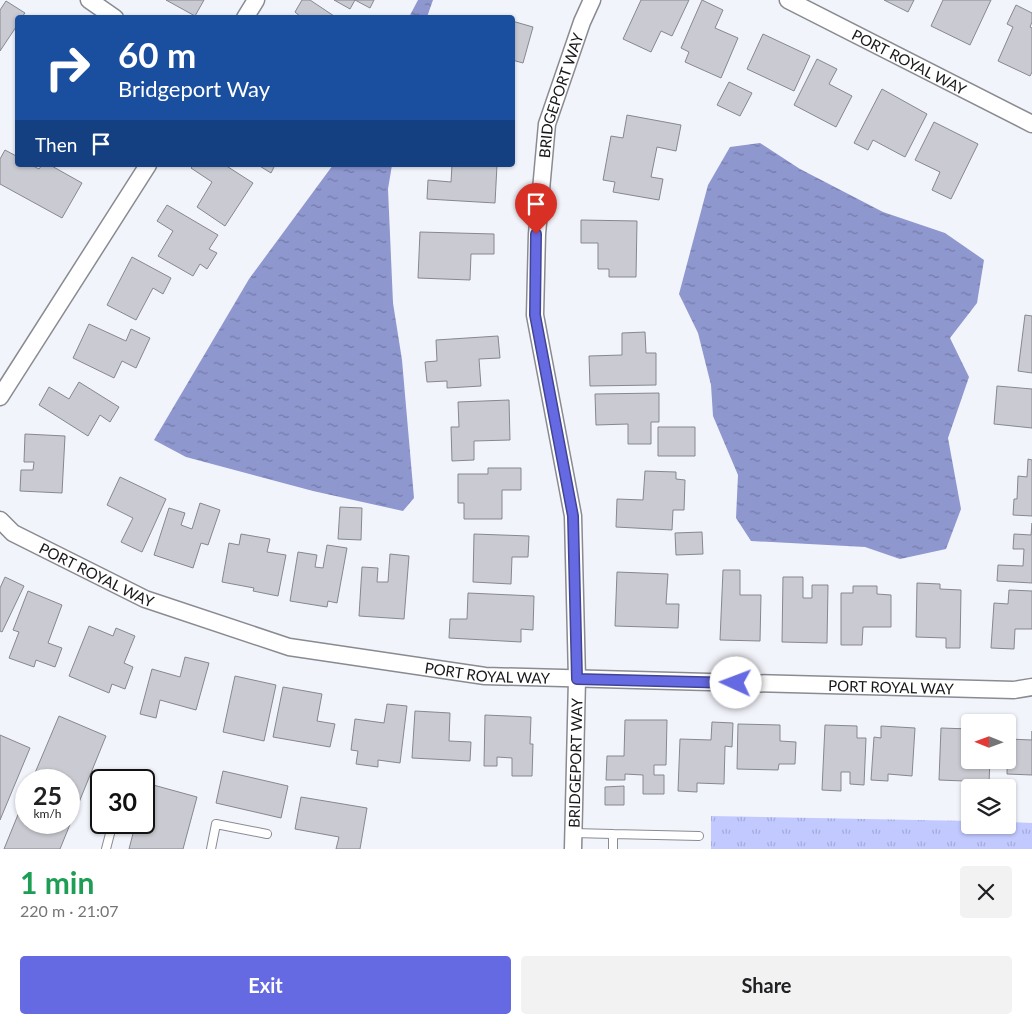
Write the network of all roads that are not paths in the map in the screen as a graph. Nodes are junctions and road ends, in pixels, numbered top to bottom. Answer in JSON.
{"nodes":[{"id":1,"x":89,"y":0,"type":"edge"},
{"id":2,"x":256,"y":0,"type":"edge"},
{"id":3,"x":592,"y":0,"type":"edge"},
{"id":4,"x":788,"y":0,"type":"edge"},
{"id":5,"x":111,"y":15,"type":"edge"},
{"id":6,"x":246,"y":15,"type":"edge"},
{"id":7,"x":1032,"y":124,"type":"edge"},
{"id":8,"x":147,"y":167,"type":"edge"},
{"id":9,"x":0,"y":397,"type":"edge"},
{"id":10,"x":0,"y":520,"type":"edge"},
{"id":11,"x":577,"y":679,"type":"junction"},
{"id":12,"x":1032,"y":687,"type":"edge"},
{"id":13,"x":110,"y":834,"type":"edge"},
{"id":14,"x":267,"y":834,"type":"dead end"},
{"id":15,"x":613,"y":834,"type":"junction"},
{"id":16,"x":699,"y":836,"type":"dead end"},
{"id":17,"x":573,"y":841,"type":"edge"},
{"id":18,"x":106,"y":849,"type":"edge"},
{"id":19,"x":212,"y":849,"type":"edge"},
{"id":20,"x":613,"y":849,"type":"edge"}],
"edges":[{"from":1,"to":5,"type":"street"},
{"from":2,"to":6,"type":"street"},
{"from":3,"to":11,"type":"street","name":"BRIDGEPORT WAY"},
{"from":4,"to":7,"type":"street","name":"PORT ROYAL WAY"},
{"from":8,"to":9,"type":"street"},
{"from":10,"to":11,"type":"street","name":"PORT ROYAL WAY"},
{"from":11,"to":12,"type":"street","name":"PORT ROYAL WAY"},
{"from":11,"to":17,"type":"street","name":"BRIDGEPORT WAY"},
{"from":13,"to":18,"type":"lane"},
{"from":14,"to":19,"type":"lane"},
{"from":15,"to":16,"type":"lane"},
{"from":15,"to":17,"type":"lane"},
{"from":15,"to":20,"type":"lane"}]}
